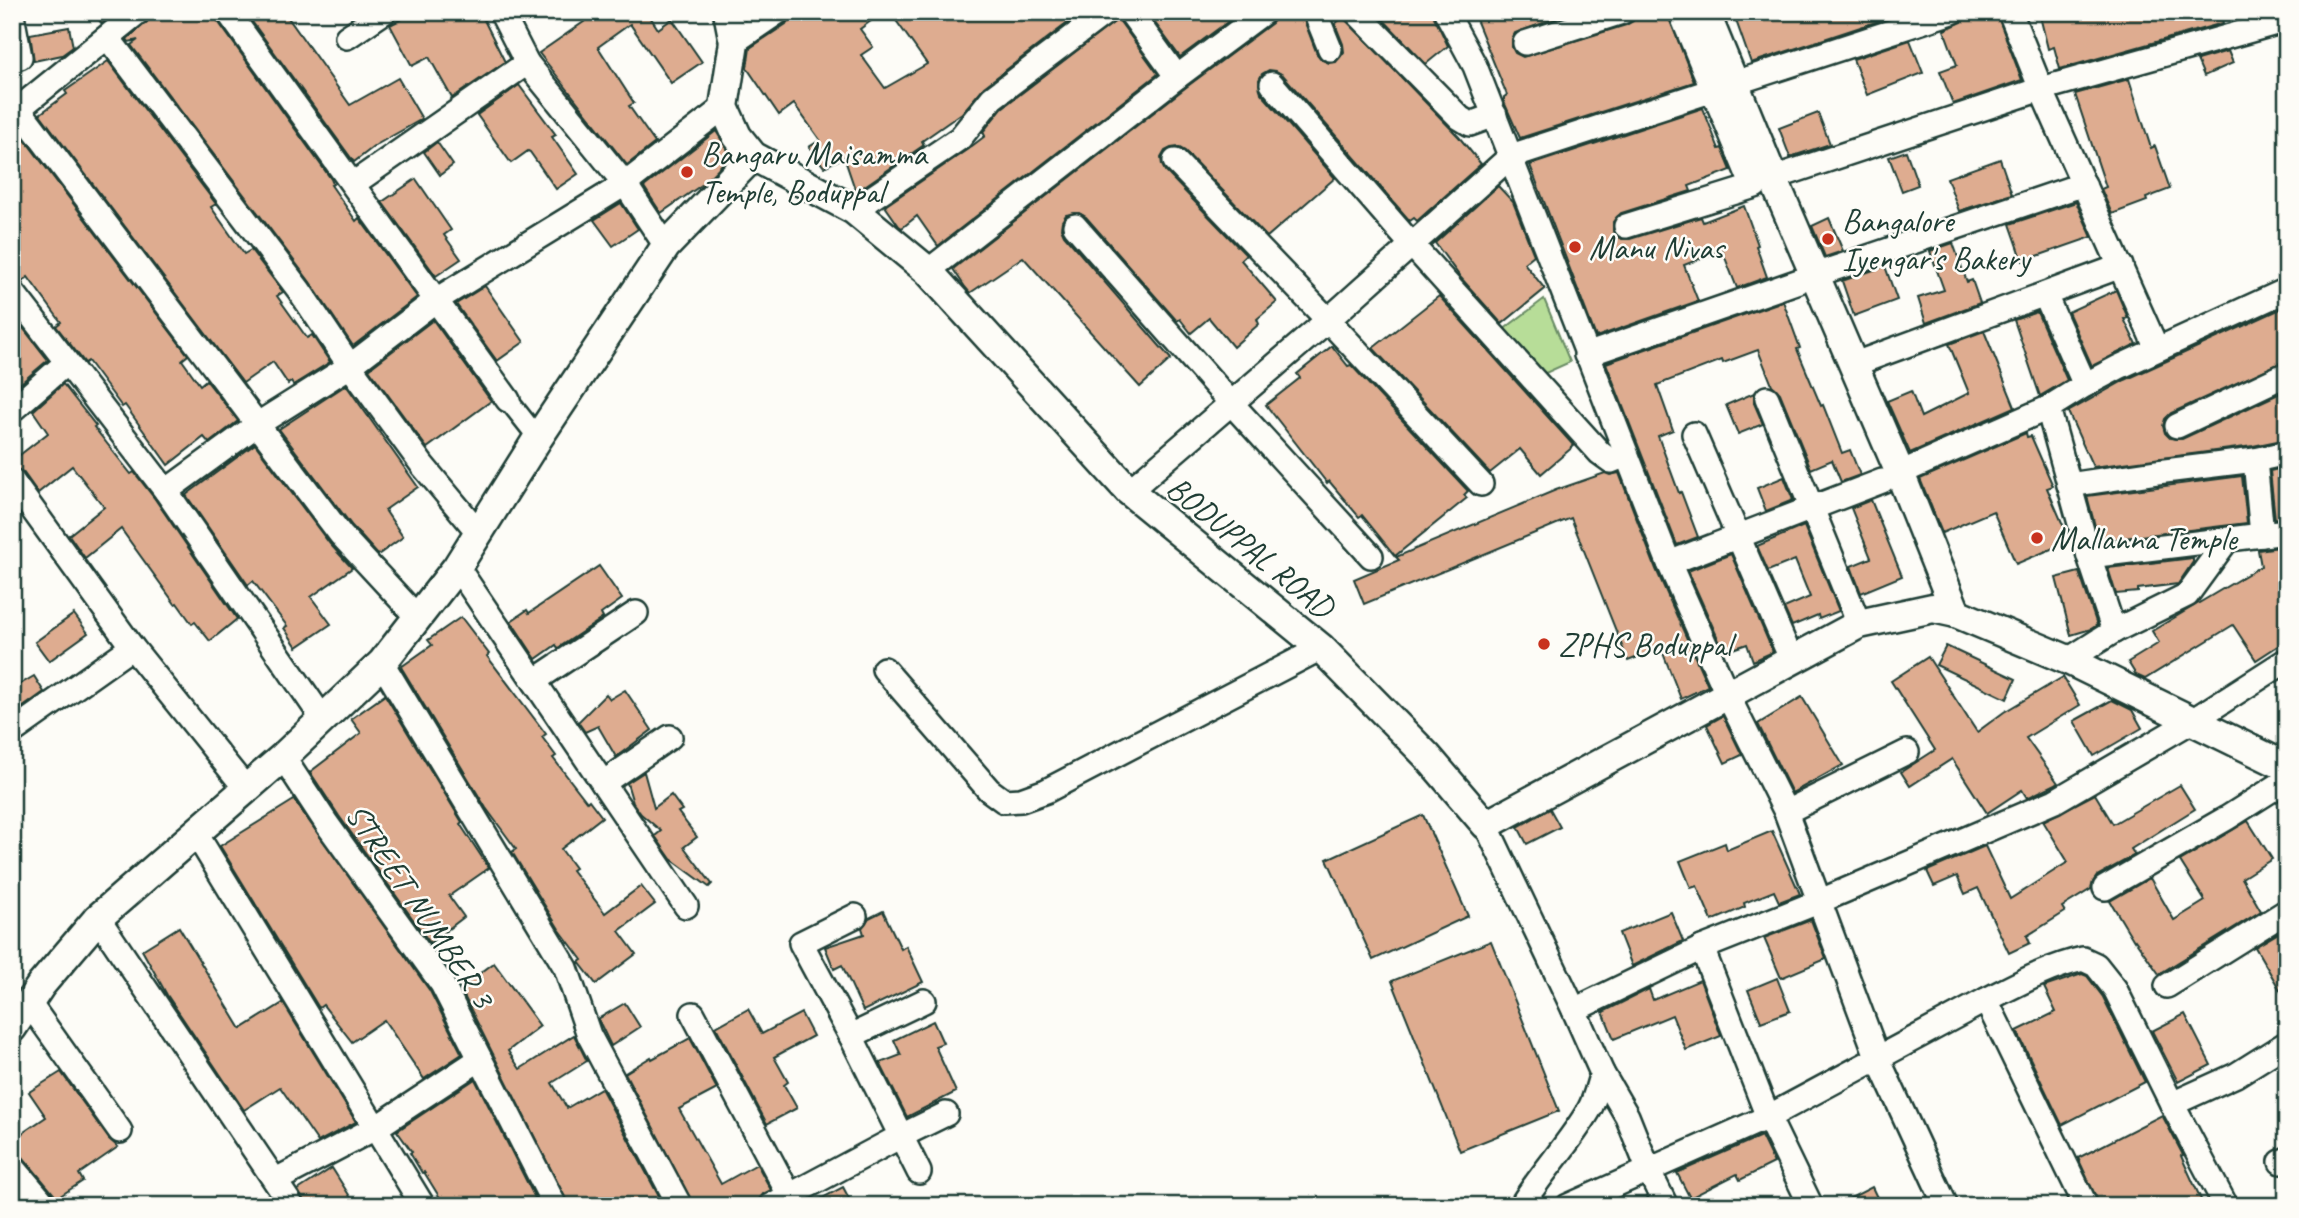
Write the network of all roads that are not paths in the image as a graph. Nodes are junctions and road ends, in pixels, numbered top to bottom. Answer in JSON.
{"nodes":[{"id":1,"x":138,"y":12,"type":"edge"},
{"id":2,"x":228,"y":12,"type":"edge"},
{"id":3,"x":384,"y":12,"type":"edge"},
{"id":4,"x":500,"y":12,"type":"edge"},
{"id":5,"x":728,"y":12,"type":"edge"},
{"id":6,"x":778,"y":12,"type":"edge"},
{"id":7,"x":1106,"y":12,"type":"edge"},
{"id":8,"x":1130,"y":12,"type":"edge"},
{"id":9,"x":1264,"y":12,"type":"edge"},
{"id":10,"x":1315,"y":12,"type":"edge"},
{"id":11,"x":1356,"y":12,"type":"edge"},
{"id":12,"x":1446,"y":12,"type":"edge"},
{"id":13,"x":1622,"y":12,"type":"edge"},
{"id":14,"x":1683,"y":12,"type":"edge"},
{"id":15,"x":1705,"y":12,"type":"edge"},
{"id":16,"x":1952,"y":12,"type":"edge"},
{"id":17,"x":2010,"y":12,"type":"edge"},
{"id":18,"x":12,"y":15,"type":"edge"},
{"id":19,"x":2287,"y":20,"type":"edge"},
{"id":20,"x":347,"y":37,"type":"dead end"},
{"id":21,"x":108,"y":38,"type":"junction"},
{"id":22,"x":734,"y":42,"type":"junction"},
{"id":23,"x":1525,"y":43,"type":"dead end"},
{"id":24,"x":1330,"y":49,"type":"dead end"},
{"id":25,"x":20,"y":57,"type":"dead end"},
{"id":26,"x":527,"y":63,"type":"junction"},
{"id":27,"x":1177,"y":77,"type":"junction"},
{"id":28,"x":1272,"y":84,"type":"dead end"},
{"id":29,"x":1725,"y":85,"type":"junction"},
{"id":30,"x":2041,"y":89,"type":"junction"},
{"id":31,"x":724,"y":107,"type":"junction"},
{"id":32,"x":16,"y":112,"type":"edge"},
{"id":33,"x":1495,"y":116,"type":"junction"},
{"id":34,"x":753,"y":156,"type":"junction"},
{"id":35,"x":1511,"y":156,"type":"junction"},
{"id":36,"x":1175,"y":161,"type":"dead end"},
{"id":37,"x":1764,"y":182,"type":"junction"},
{"id":38,"x":353,"y":184,"type":"junction"},
{"id":39,"x":625,"y":184,"type":"junction"},
{"id":40,"x":2084,"y":184,"type":"junction"},
{"id":41,"x":854,"y":210,"type":"junction"},
{"id":42,"x":1076,"y":226,"type":"dead end"},
{"id":43,"x":1626,"y":226,"type":"dead end"},
{"id":44,"x":1412,"y":245,"type":"junction"},
{"id":45,"x":666,"y":246,"type":"junction"},
{"id":46,"x":2121,"y":266,"type":"junction"},
{"id":47,"x":928,"y":271,"type":"junction"},
{"id":48,"x":1807,"y":278,"type":"junction"},
{"id":49,"x":2287,"y":290,"type":"edge"},
{"id":50,"x":12,"y":291,"type":"edge"},
{"id":51,"x":2045,"y":295,"type":"junction"},
{"id":52,"x":436,"y":300,"type":"junction"},
{"id":53,"x":1328,"y":320,"type":"junction"},
{"id":54,"x":2158,"y":349,"type":"junction"},
{"id":55,"x":1586,"y":355,"type":"junction"},
{"id":56,"x":66,"y":363,"type":"junction"},
{"id":57,"x":1852,"y":365,"type":"junction"},
{"id":58,"x":350,"y":366,"type":"junction"},
{"id":59,"x":2287,"y":374,"type":"edge"},
{"id":60,"x":2085,"y":385,"type":"junction"},
{"id":61,"x":1768,"y":398,"type":"dead end"},
{"id":62,"x":508,"y":400,"type":"joint"},
{"id":63,"x":1231,"y":403,"type":"junction"},
{"id":64,"x":2048,"y":408,"type":"junction"},
{"id":65,"x":12,"y":410,"type":"edge"},
{"id":66,"x":258,"y":424,"type":"junction"},
{"id":67,"x":2177,"y":426,"type":"dead end"},
{"id":68,"x":1694,"y":434,"type":"dead end"},
{"id":69,"x":538,"y":438,"type":"junction"},
{"id":70,"x":2287,"y":453,"type":"edge"},
{"id":71,"x":1626,"y":455,"type":"junction"},
{"id":72,"x":2255,"y":460,"type":"junction"},
{"id":73,"x":1891,"y":477,"type":"junction"},
{"id":74,"x":12,"y":481,"type":"edge"},
{"id":75,"x":1480,"y":484,"type":"dead end"},
{"id":76,"x":2069,"y":485,"type":"junction"},
{"id":77,"x":166,"y":491,"type":"junction"},
{"id":78,"x":1129,"y":491,"type":"junction"},
{"id":79,"x":1812,"y":508,"type":"junction"},
{"id":80,"x":2287,"y":532,"type":"edge"},
{"id":81,"x":479,"y":533,"type":"junction"},
{"id":82,"x":2262,"y":535,"type":"junction"},
{"id":83,"x":1738,"y":536,"type":"junction"},
{"id":84,"x":2227,"y":540,"type":"junction"},
{"id":85,"x":1371,"y":556,"type":"dead end"},
{"id":86,"x":2089,"y":556,"type":"junction"},
{"id":87,"x":1669,"y":563,"type":"junction"},
{"id":88,"x":457,"y":567,"type":"junction"},
{"id":89,"x":1944,"y":610,"type":"junction"},
{"id":90,"x":636,"y":613,"type":"dead end"},
{"id":91,"x":418,"y":618,"type":"junction"},
{"id":92,"x":1859,"y":624,"type":"junction"},
{"id":93,"x":2114,"y":631,"type":"junction"},
{"id":94,"x":132,"y":647,"type":"junction"},
{"id":95,"x":1321,"y":648,"type":"junction"},
{"id":96,"x":2068,"y":660,"type":"junction"},
{"id":97,"x":2287,"y":660,"type":"edge"},
{"id":98,"x":1791,"y":661,"type":"junction"},
{"id":99,"x":382,"y":663,"type":"junction"},
{"id":100,"x":884,"y":669,"type":"dead end"},
{"id":101,"x":534,"y":681,"type":"junction"},
{"id":102,"x":1728,"y":696,"type":"junction"},
{"id":103,"x":323,"y":719,"type":"junction"},
{"id":104,"x":2192,"y":721,"type":"junction"},
{"id":105,"x":12,"y":733,"type":"edge"},
{"id":106,"x":670,"y":737,"type":"dead end"},
{"id":107,"x":1907,"y":752,"type":"dead end"},
{"id":108,"x":284,"y":757,"type":"junction"},
{"id":109,"x":2287,"y":767,"type":"edge"},
{"id":110,"x":2287,"y":780,"type":"edge"},
{"id":111,"x":603,"y":783,"type":"junction"},
{"id":112,"x":247,"y":790,"type":"junction"},
{"id":113,"x":1786,"y":812,"type":"junction"},
{"id":114,"x":1486,"y":825,"type":"junction"},
{"id":115,"x":195,"y":832,"type":"junction"},
{"id":116,"x":2105,"y":888,"type":"dead end"},
{"id":117,"x":1818,"y":902,"type":"junction"},
{"id":118,"x":686,"y":906,"type":"dead end"},
{"id":119,"x":2287,"y":911,"type":"edge"},
{"id":120,"x":855,"y":916,"type":"dead end"},
{"id":121,"x":98,"y":918,"type":"junction"},
{"id":122,"x":1702,"y":948,"type":"junction"},
{"id":123,"x":2167,"y":986,"type":"dead end"},
{"id":124,"x":1986,"y":1000,"type":"junction"},
{"id":125,"x":923,"y":1001,"type":"dead end"},
{"id":126,"x":29,"y":1003,"type":"junction"},
{"id":127,"x":1574,"y":1010,"type":"junction"},
{"id":128,"x":693,"y":1014,"type":"dead end"},
{"id":129,"x":12,"y":1028,"type":"edge"},
{"id":130,"x":851,"y":1036,"type":"junction"},
{"id":131,"x":2287,"y":1043,"type":"edge"},
{"id":132,"x":480,"y":1059,"type":"junction"},
{"id":133,"x":1878,"y":1059,"type":"junction"},
{"id":134,"x":1602,"y":1073,"type":"junction"},
{"id":135,"x":2172,"y":1104,"type":"junction"},
{"id":136,"x":946,"y":1114,"type":"dead end"},
{"id":137,"x":1768,"y":1117,"type":"junction"},
{"id":138,"x":377,"y":1127,"type":"junction"},
{"id":139,"x":120,"y":1131,"type":"dead end"},
{"id":140,"x":901,"y":1136,"type":"junction"},
{"id":141,"x":12,"y":1166,"type":"edge"},
{"id":142,"x":1649,"y":1171,"type":"junction"},
{"id":143,"x":919,"y":1172,"type":"dead end"},
{"id":144,"x":276,"y":1181,"type":"junction"},
{"id":145,"x":784,"y":1202,"type":"edge"},
{"id":146,"x":46,"y":1206,"type":"edge"},
{"id":147,"x":292,"y":1206,"type":"edge"},
{"id":148,"x":423,"y":1206,"type":"edge"},
{"id":149,"x":555,"y":1206,"type":"edge"},
{"id":150,"x":680,"y":1206,"type":"edge"},
{"id":151,"x":1521,"y":1206,"type":"edge"},
{"id":152,"x":1568,"y":1206,"type":"edge"},
{"id":153,"x":1666,"y":1206,"type":"edge"},
{"id":154,"x":1811,"y":1206,"type":"edge"},
{"id":155,"x":1947,"y":1206,"type":"edge"},
{"id":156,"x":2086,"y":1206,"type":"edge"},
{"id":157,"x":2226,"y":1206,"type":"edge"}],
"edges":[{"from":1,"to":21,"type":"street"},
{"from":2,"to":38,"type":"street"},
{"from":3,"to":20,"type":"street"},
{"from":4,"to":26,"type":"street"},
{"from":5,"to":22,"type":"street"},
{"from":6,"to":22,"type":"street"},
{"from":7,"to":41,"type":"street"},
{"from":8,"to":27,"type":"street"},
{"from":9,"to":27,"type":"street"},
{"from":10,"to":24,"type":"street"},
{"from":11,"to":33,"type":"street"},
{"from":12,"to":33,"type":"street"},
{"from":13,"to":23,"type":"street"},
{"from":14,"to":29,"type":"street"},
{"from":15,"to":29,"type":"street"},
{"from":16,"to":29,"type":"street"},
{"from":17,"to":30,"type":"street"},
{"from":18,"to":25,"type":"street"},
{"from":19,"to":30,"type":"street"},
{"from":21,"to":32,"type":"street"},
{"from":21,"to":58,"type":"street"},
{"from":22,"to":31,"type":"street"},
{"from":26,"to":38,"type":"street"},
{"from":26,"to":39,"type":"street"},
{"from":27,"to":47,"type":"street"},
{"from":28,"to":44,"type":"street"},
{"from":29,"to":35,"type":"street"},
{"from":29,"to":37,"type":"street"},
{"from":30,"to":37,"type":"street"},
{"from":30,"to":40,"type":"street"},
{"from":31,"to":34,"type":"street","name":"BODUPPAL ROAD"},
{"from":31,"to":39,"type":"street"},
{"from":32,"to":66,"type":"street"},
{"from":33,"to":35,"type":"street"},
{"from":34,"to":41,"type":"street","name":"BODUPPAL ROAD"},
{"from":34,"to":45,"type":"street"},
{"from":35,"to":44,"type":"street"},
{"from":35,"to":55,"type":"street"},
{"from":36,"to":53,"type":"street"},
{"from":37,"to":43,"type":"street"},
{"from":37,"to":48,"type":"street"},
{"from":38,"to":52,"type":"street"},
{"from":39,"to":45,"type":"street"},
{"from":39,"to":52,"type":"street"},
{"from":40,"to":46,"type":"street"},
{"from":40,"to":48,"type":"street"},
{"from":41,"to":47,"type":"street","name":"BODUPPAL ROAD"},
{"from":42,"to":63,"type":"street"},
{"from":44,"to":53,"type":"street"},
{"from":44,"to":71,"type":"street"},
{"from":45,"to":69,"type":"street"},
{"from":46,"to":51,"type":"street"},
{"from":46,"to":54,"type":"street"},
{"from":47,"to":78,"type":"street","name":"BODUPPAL ROAD"},
{"from":48,"to":55,"type":"street"},
{"from":48,"to":57,"type":"street"},
{"from":48,"to":73,"type":"street"},
{"from":49,"to":54,"type":"street"},
{"from":50,"to":56,"type":"street"},
{"from":51,"to":57,"type":"street"},
{"from":51,"to":60,"type":"street"},
{"from":52,"to":58,"type":"street"},
{"from":52,"to":62,"type":"street"},
{"from":53,"to":63,"type":"street"},
{"from":53,"to":75,"type":"street"},
{"from":54,"to":60,"type":"street"},
{"from":55,"to":71,"type":"street"},
{"from":56,"to":65,"type":"street"},
{"from":56,"to":77,"type":"street"},
{"from":57,"to":73,"type":"street"},
{"from":58,"to":66,"type":"street"},
{"from":58,"to":81,"type":"street"},
{"from":59,"to":67,"type":"street"},
{"from":60,"to":64,"type":"street"},
{"from":61,"to":79,"type":"street"},
{"from":62,"to":69,"type":"street"},
{"from":63,"to":78,"type":"street"},
{"from":63,"to":85,"type":"street"},
{"from":64,"to":73,"type":"street"},
{"from":64,"to":76,"type":"street"},
{"from":66,"to":77,"type":"street"},
{"from":66,"to":91,"type":"street"},
{"from":68,"to":83,"type":"street"},
{"from":69,"to":81,"type":"street"},
{"from":70,"to":72,"type":"street"},
{"from":71,"to":87,"type":"street"},
{"from":72,"to":76,"type":"street"},
{"from":72,"to":82,"type":"street"},
{"from":73,"to":79,"type":"street"},
{"from":73,"to":89,"type":"street"},
{"from":74,"to":94,"type":"street"},
{"from":76,"to":86,"type":"street"},
{"from":77,"to":103,"type":"street"},
{"from":78,"to":95,"type":"street","name":"BODUPPAL ROAD"},
{"from":79,"to":83,"type":"street"},
{"from":79,"to":92,"type":"street"},
{"from":80,"to":82,"type":"street"},
{"from":81,"to":88,"type":"street"},
{"from":82,"to":84,"type":"street"},
{"from":83,"to":87,"type":"street"},
{"from":83,"to":98,"type":"street"},
{"from":84,"to":86,"type":"street"},
{"from":84,"to":93,"type":"street"},
{"from":86,"to":93,"type":"street"},
{"from":87,"to":102,"type":"street"},
{"from":88,"to":91,"type":"street"},
{"from":88,"to":101,"type":"street"},
{"from":89,"to":92,"type":"street"},
{"from":89,"to":96,"type":"street"},
{"from":90,"to":101,"type":"street"},
{"from":91,"to":99,"type":"street"},
{"from":92,"to":98,"type":"street"},
{"from":93,"to":96,"type":"street"},
{"from":94,"to":105,"type":"street"},
{"from":94,"to":112,"type":"street"},
{"from":95,"to":100,"type":"street"},
{"from":95,"to":114,"type":"street","name":"BODUPPAL ROAD"},
{"from":96,"to":104,"type":"street"},
{"from":97,"to":104,"type":"street"},
{"from":98,"to":102,"type":"street"},
{"from":99,"to":103,"type":"street"},
{"from":99,"to":150,"type":"street"},
{"from":101,"to":111,"type":"street"},
{"from":102,"to":113,"type":"street"},
{"from":102,"to":114,"type":"street"},
{"from":103,"to":108,"type":"street"},
{"from":104,"to":109,"type":"street"},
{"from":104,"to":117,"type":"street"},
{"from":106,"to":111,"type":"street"},
{"from":107,"to":113,"type":"street"},
{"from":108,"to":112,"type":"street"},
{"from":108,"to":132,"type":"street","name":"STREET NUMBER 3"},
{"from":110,"to":116,"type":"street"},
{"from":111,"to":118,"type":"street"},
{"from":112,"to":115,"type":"street"},
{"from":113,"to":117,"type":"street"},
{"from":114,"to":127,"type":"street","name":"BODUPPAL ROAD"},
{"from":115,"to":121,"type":"street"},
{"from":115,"to":138,"type":"street"},
{"from":117,"to":122,"type":"street"},
{"from":117,"to":133,"type":"street"},
{"from":119,"to":123,"type":"street"},
{"from":120,"to":130,"type":"street"},
{"from":121,"to":126,"type":"street"},
{"from":121,"to":144,"type":"street"},
{"from":122,"to":127,"type":"street"},
{"from":122,"to":137,"type":"street"},
{"from":124,"to":133,"type":"street"},
{"from":124,"to":135,"type":"street"},
{"from":124,"to":156,"type":"street"},
{"from":125,"to":130,"type":"street"},
{"from":126,"to":129,"type":"street"},
{"from":126,"to":139,"type":"street"},
{"from":127,"to":134,"type":"street","name":"BODUPPAL ROAD"},
{"from":128,"to":145,"type":"street"},
{"from":130,"to":140,"type":"street"},
{"from":131,"to":135,"type":"street"},
{"from":132,"to":138,"type":"street"},
{"from":132,"to":149,"type":"street","name":"STREET NUMBER 3"},
{"from":133,"to":137,"type":"street"},
{"from":133,"to":155,"type":"street"},
{"from":134,"to":142,"type":"street","name":"BODUPPAL ROAD"},
{"from":134,"to":151,"type":"street"},
{"from":135,"to":157,"type":"street"},
{"from":136,"to":140,"type":"street"},
{"from":137,"to":142,"type":"street"},
{"from":137,"to":154,"type":"street"},
{"from":138,"to":144,"type":"street"},
{"from":138,"to":148,"type":"street"},
{"from":140,"to":143,"type":"street"},
{"from":140,"to":145,"type":"street"},
{"from":141,"to":146,"type":"street"},
{"from":142,"to":152,"type":"street"},
{"from":142,"to":153,"type":"street","name":"BODUPPAL ROAD"},
{"from":144,"to":147,"type":"street"}]}
